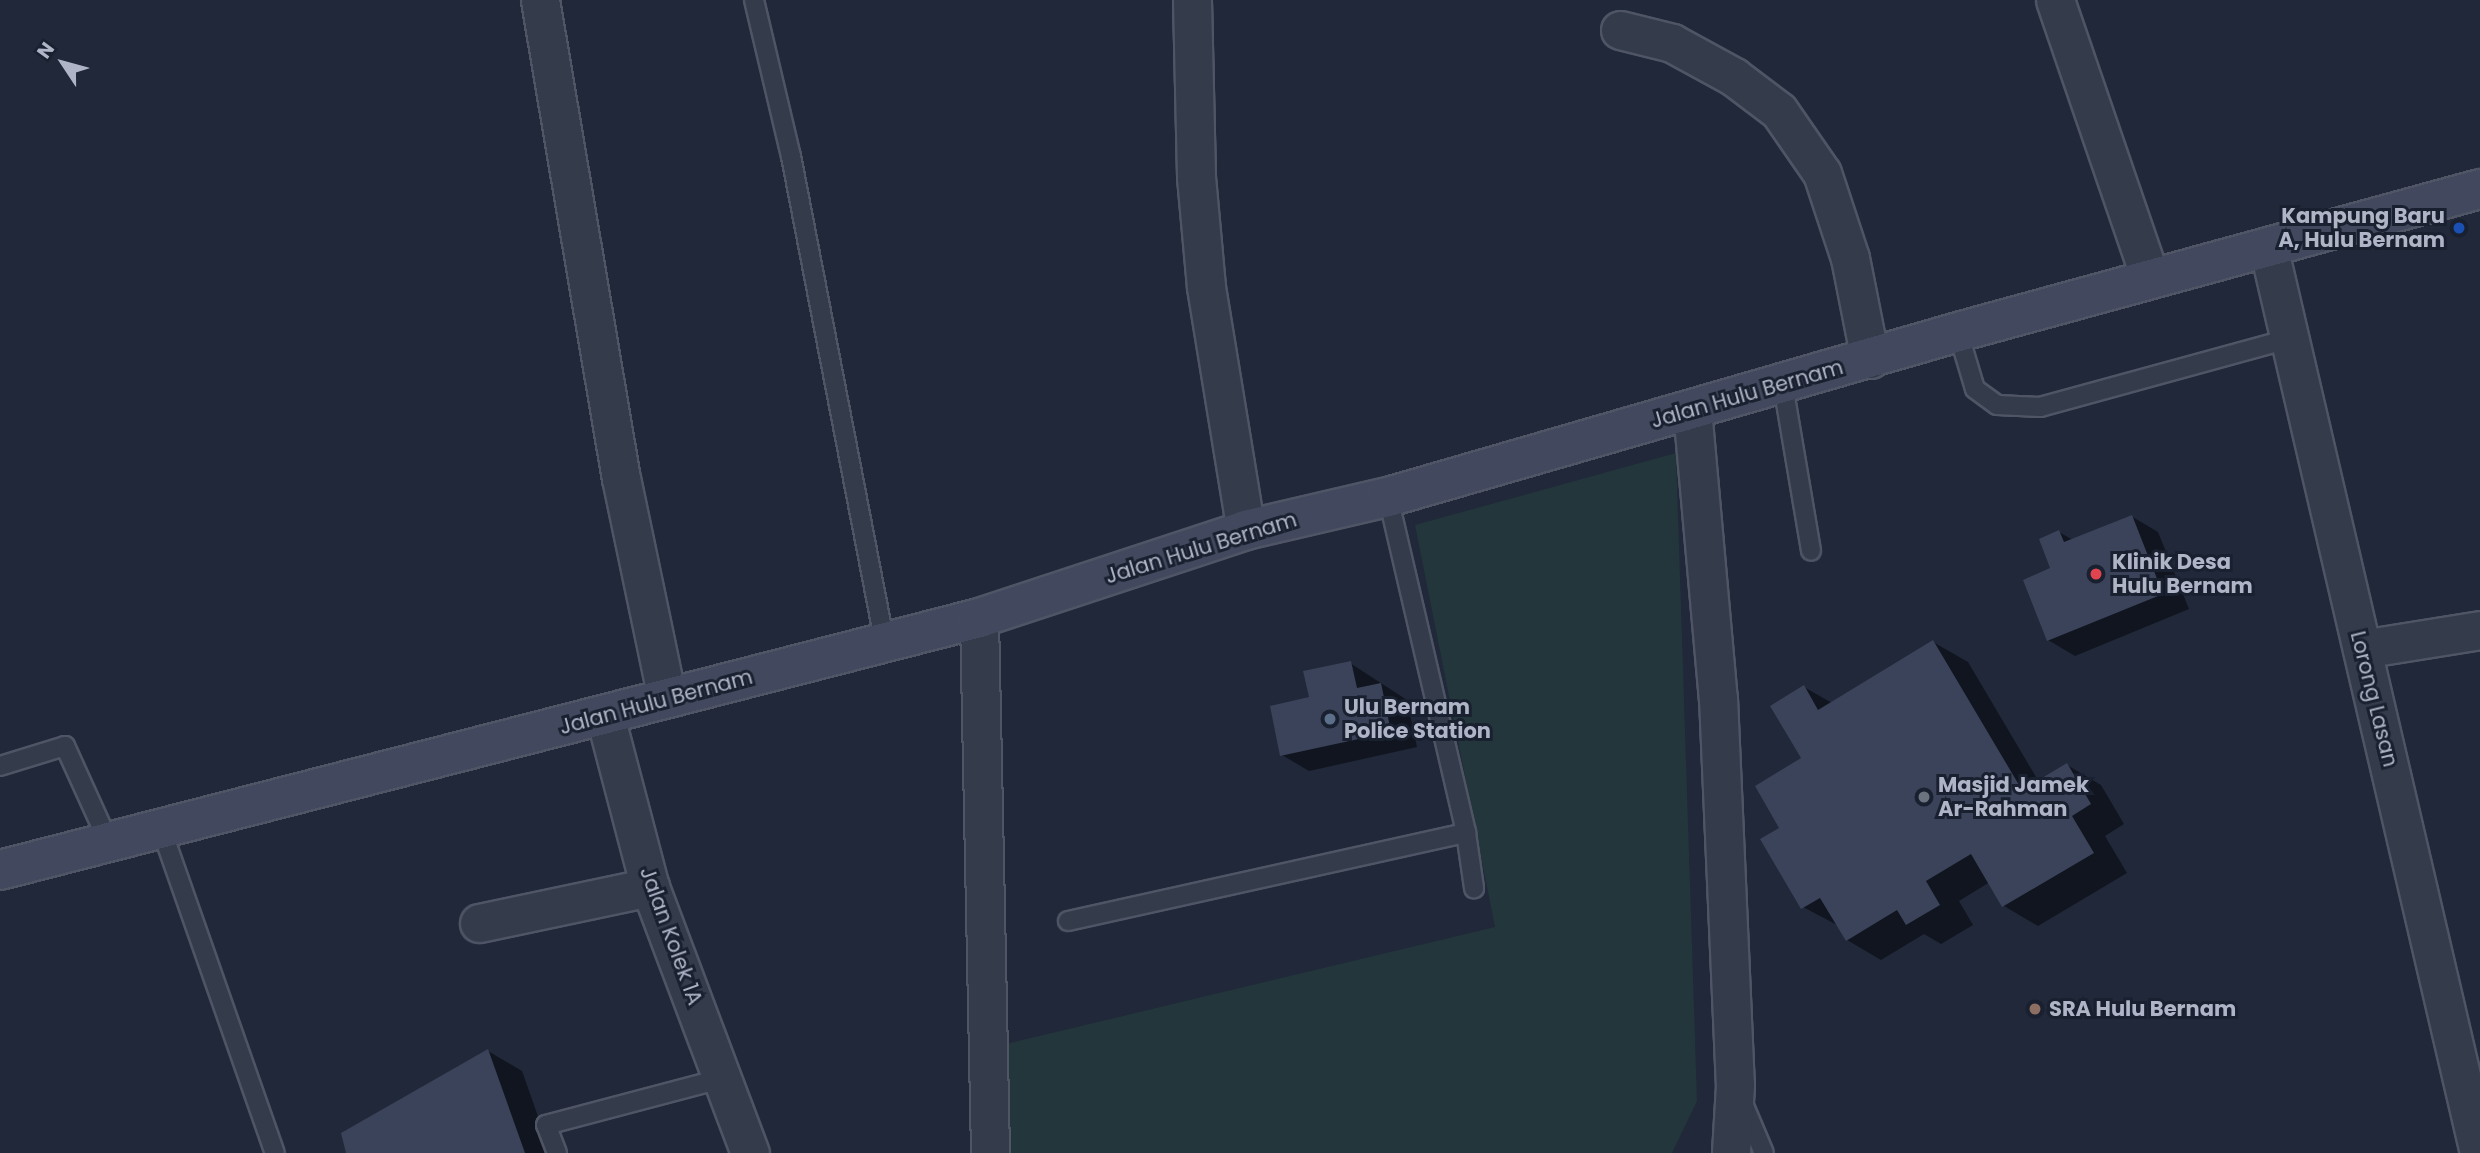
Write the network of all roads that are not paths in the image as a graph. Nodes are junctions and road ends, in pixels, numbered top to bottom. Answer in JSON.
{"nodes":[{"id":1,"x":540,"y":0,"type":"edge"},
{"id":2,"x":754,"y":0,"type":"edge"},
{"id":3,"x":1192,"y":0,"type":"edge"},
{"id":4,"x":2054,"y":0,"type":"edge"},
{"id":5,"x":1620,"y":30,"type":"dead end"},
{"id":6,"x":2480,"y":189,"type":"edge"},
{"id":7,"x":2268,"y":246,"type":"junction"},
{"id":8,"x":2150,"y":278,"type":"junction"},
{"id":9,"x":1958,"y":332,"type":"junction"},
{"id":10,"x":2288,"y":340,"type":"junction"},
{"id":11,"x":1870,"y":359,"type":"junction"},
{"id":12,"x":1783,"y":386,"type":"junction"},
{"id":13,"x":1692,"y":409,"type":"junction"},
{"id":14,"x":1388,"y":497,"type":"junction"},
{"id":15,"x":1246,"y":530,"type":"junction"},
{"id":16,"x":1811,"y":551,"type":"dead end"},
{"id":17,"x":979,"y":618,"type":"junction"},
{"id":18,"x":2480,"y":629,"type":"edge"},
{"id":19,"x":886,"y":642,"type":"junction"},
{"id":20,"x":2362,"y":649,"type":"junction"},
{"id":21,"x":667,"y":698,"type":"junction"},
{"id":22,"x":605,"y":716,"type":"junction"},
{"id":23,"x":0,"y":766,"type":"edge"},
{"id":24,"x":162,"y":831,"type":"junction"},
{"id":25,"x":1466,"y":833,"type":"junction"},
{"id":26,"x":109,"y":843,"type":"junction"},
{"id":27,"x":0,"y":870,"type":"edge"},
{"id":28,"x":650,"y":887,"type":"junction"},
{"id":29,"x":1474,"y":888,"type":"dead end"},
{"id":30,"x":1068,"y":921,"type":"dead end"},
{"id":31,"x":479,"y":923,"type":"dead end"},
{"id":32,"x":723,"y":1078,"type":"junction"},
{"id":33,"x":1735,"y":1085,"type":"junction"},
{"id":34,"x":275,"y":1153,"type":"edge"},
{"id":35,"x":557,"y":1153,"type":"edge"},
{"id":36,"x":750,"y":1153,"type":"edge"},
{"id":37,"x":990,"y":1153,"type":"edge"},
{"id":38,"x":1731,"y":1153,"type":"edge"},
{"id":39,"x":1763,"y":1153,"type":"edge"},
{"id":40,"x":2479,"y":1153,"type":"edge"}],
"edges":[{"from":1,"to":21,"type":"street"},
{"from":2,"to":19,"type":"lane"},
{"from":3,"to":15,"type":"street"},
{"from":4,"to":8,"type":"street"},
{"from":5,"to":11,"type":"street"},
{"from":6,"to":7,"type":"main road","name":"Jalan Hulu Bernam"},
{"from":7,"to":8,"type":"main road","name":"Jalan Hulu Bernam"},
{"from":7,"to":10,"type":"street","name":"Lorong Lasan"},
{"from":8,"to":9,"type":"main road","name":"Jalan Hulu Bernam"},
{"from":9,"to":10,"type":"lane"},
{"from":9,"to":11,"type":"main road","name":"Jalan Hulu Bernam"},
{"from":10,"to":20,"type":"street","name":"Lorong Lasan"},
{"from":11,"to":12,"type":"main road","name":"Jalan Hulu Bernam"},
{"from":12,"to":13,"type":"main road","name":"Jalan Hulu Bernam"},
{"from":12,"to":16,"type":"lane"},
{"from":13,"to":14,"type":"main road","name":"Jalan Hulu Bernam"},
{"from":13,"to":33,"type":"street"},
{"from":14,"to":15,"type":"main road","name":"Jalan Hulu Bernam"},
{"from":14,"to":25,"type":"lane"},
{"from":15,"to":17,"type":"main road","name":"Jalan Hulu Bernam"},
{"from":17,"to":19,"type":"main road","name":"Jalan Hulu Bernam"},
{"from":17,"to":37,"type":"street"},
{"from":18,"to":20,"type":"street"},
{"from":19,"to":21,"type":"main road","name":"Jalan Hulu Bernam"},
{"from":20,"to":40,"type":"street","name":"Lorong Lasan"},
{"from":21,"to":22,"type":"main road","name":"Jalan Hulu Bernam"},
{"from":22,"to":24,"type":"main road","name":"Jalan Hulu Bernam"},
{"from":22,"to":28,"type":"street","name":"Jalan Kolek 1A"},
{"from":23,"to":26,"type":"lane"},
{"from":24,"to":26,"type":"main road","name":"Jalan Hulu Bernam"},
{"from":24,"to":34,"type":"lane"},
{"from":25,"to":29,"type":"lane"},
{"from":25,"to":30,"type":"lane"},
{"from":26,"to":27,"type":"main road","name":"Jalan Hulu Bernam"},
{"from":28,"to":31,"type":"street"},
{"from":28,"to":32,"type":"street","name":"Jalan Kolek 1A"},
{"from":32,"to":35,"type":"lane"},
{"from":32,"to":36,"type":"street","name":"Jalan Kolek 1A"},
{"from":33,"to":38,"type":"street"},
{"from":33,"to":39,"type":"lane"}]}
